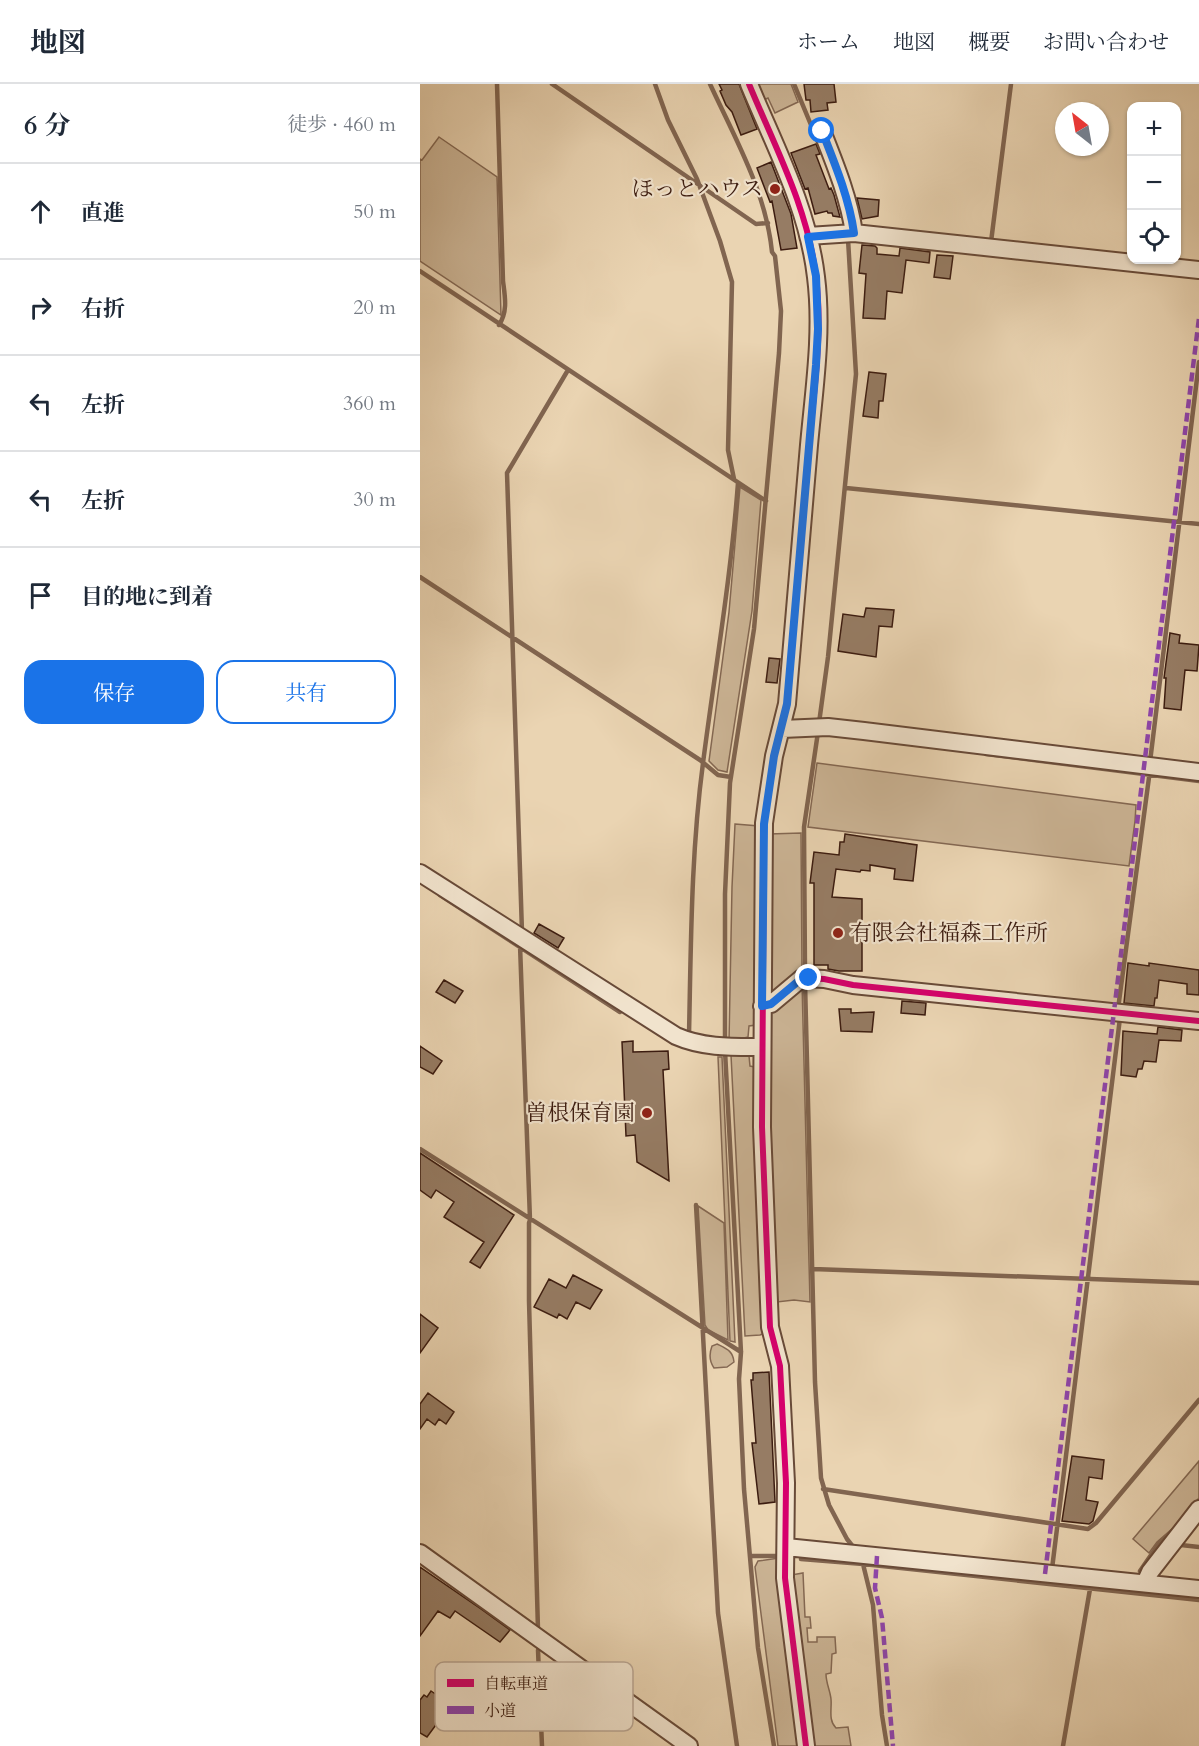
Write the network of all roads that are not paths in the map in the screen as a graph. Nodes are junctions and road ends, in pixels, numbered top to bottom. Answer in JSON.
{"nodes":[{"id":1,"x":749,"y":84,"type":"edge"},
{"id":2,"x":822,"y":131,"type":"dead end"},
{"id":3,"x":854,"y":233,"type":"junction"},
{"id":4,"x":808,"y":237,"type":"junction"},
{"id":5,"x":1199,"y":270,"type":"edge"},
{"id":6,"x":782,"y":729,"type":"junction"},
{"id":7,"x":1199,"y":772,"type":"edge"},
{"id":8,"x":420,"y":873,"type":"edge"},
{"id":9,"x":762,"y":1006,"type":"junction"},
{"id":10,"x":1199,"y":1021,"type":"edge"},
{"id":11,"x":762,"y":1047,"type":"junction"},
{"id":12,"x":1199,"y":1509,"type":"edge"},
{"id":13,"x":786,"y":1547,"type":"junction"},
{"id":14,"x":420,"y":1553,"type":"edge"},
{"id":15,"x":1145,"y":1584,"type":"junction"},
{"id":16,"x":1199,"y":1590,"type":"edge"},
{"id":17,"x":572,"y":1662,"type":"edge"},
{"id":18,"x":633,"y":1706,"type":"edge"},
{"id":19,"x":689,"y":1746,"type":"edge"},
{"id":20,"x":806,"y":1746,"type":"edge"}],
"edges":[{"from":1,"to":4,"type":"street"},
{"from":2,"to":3,"type":"street"},
{"from":3,"to":4,"type":"street"},
{"from":3,"to":5,"type":"street"},
{"from":4,"to":6,"type":"street"},
{"from":6,"to":7,"type":"street"},
{"from":6,"to":9,"type":"street"},
{"from":8,"to":11,"type":"street"},
{"from":9,"to":10,"type":"street"},
{"from":9,"to":11,"type":"street"},
{"from":11,"to":13,"type":"street"},
{"from":12,"to":15,"type":"street"},
{"from":13,"to":15,"type":"street"},
{"from":13,"to":20,"type":"street"},
{"from":14,"to":17,"type":"street"},
{"from":15,"to":16,"type":"street"},
{"from":18,"to":19,"type":"street"}]}
